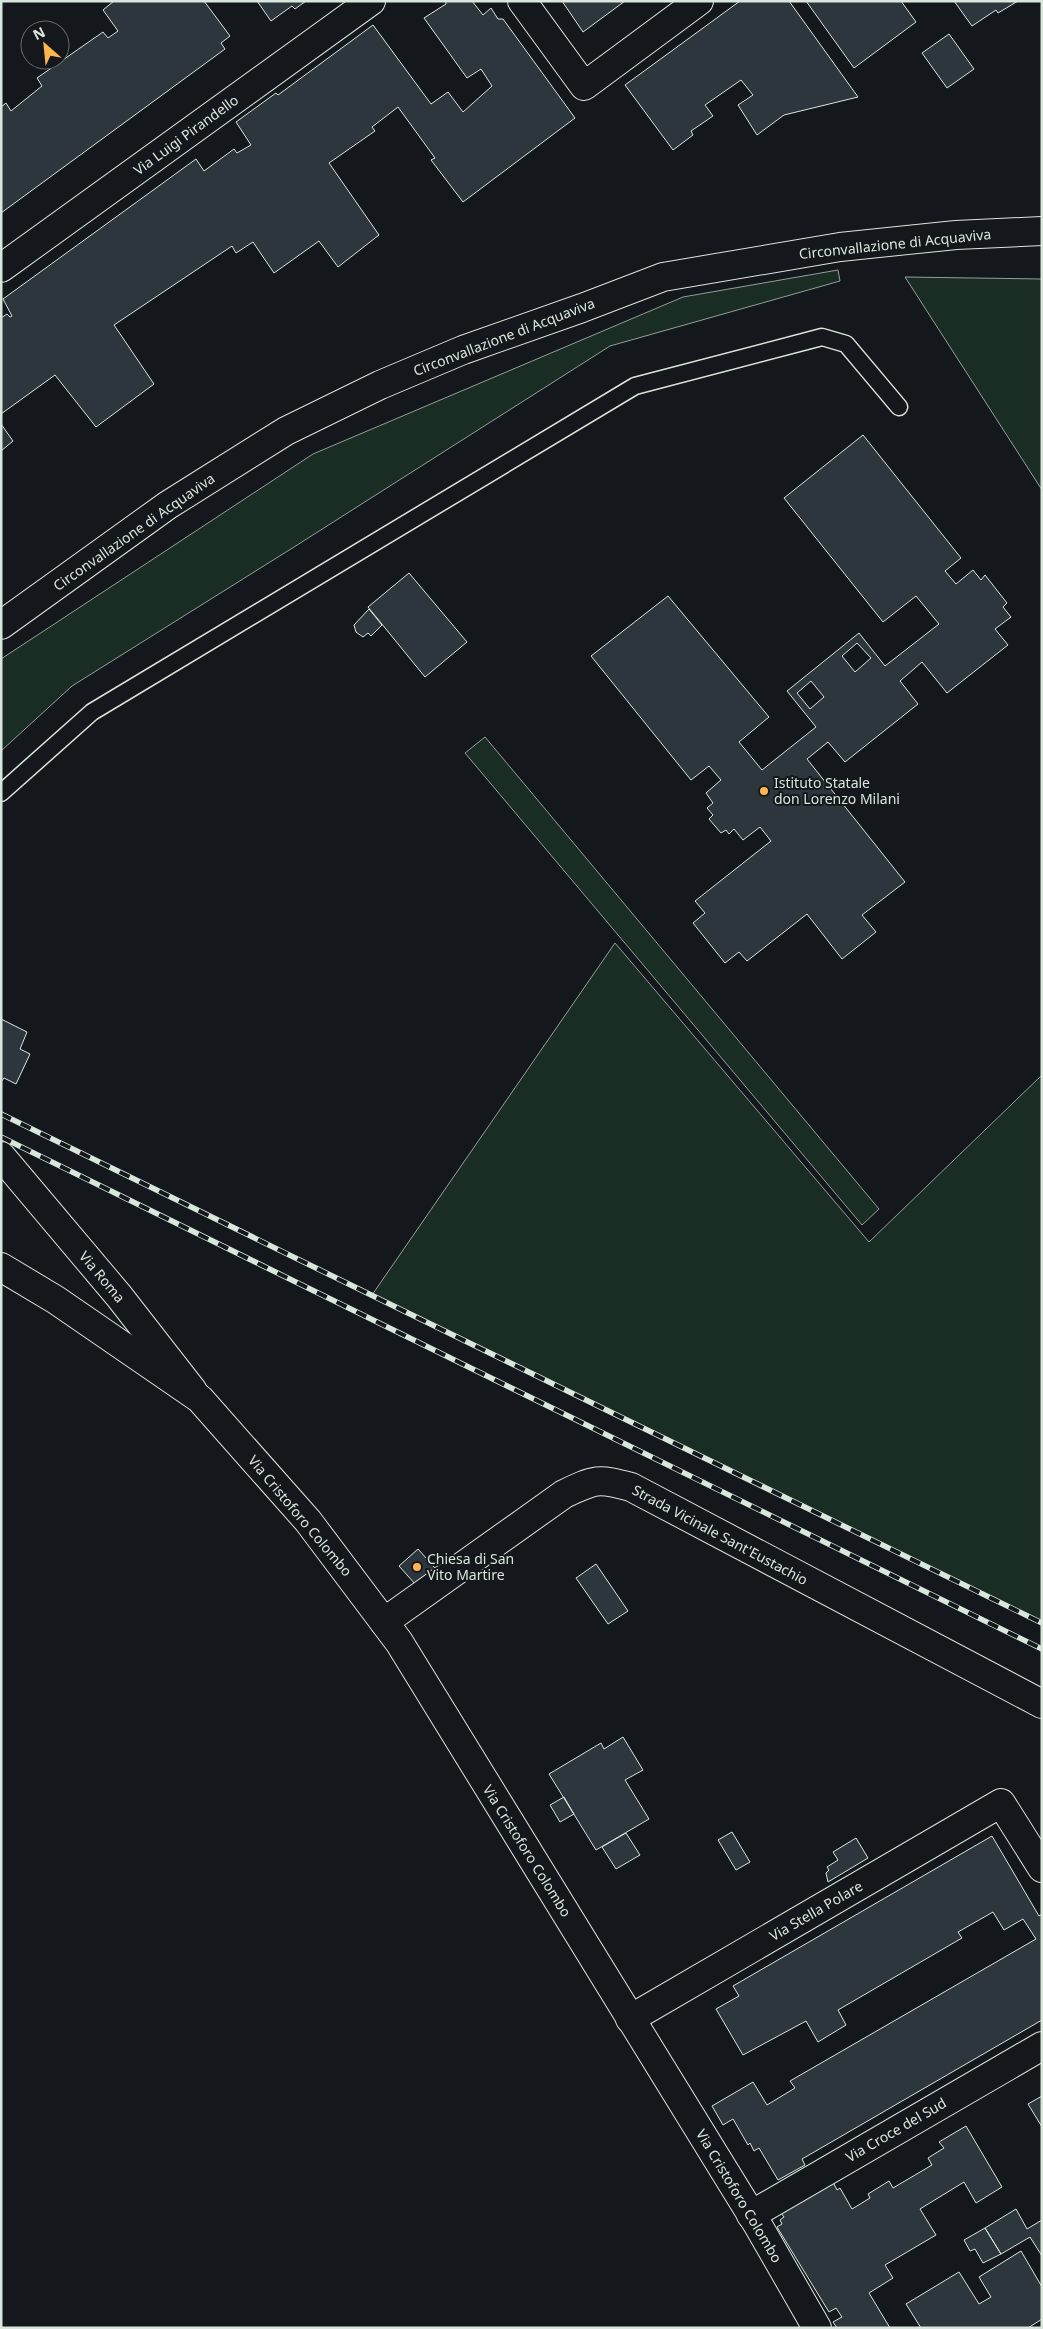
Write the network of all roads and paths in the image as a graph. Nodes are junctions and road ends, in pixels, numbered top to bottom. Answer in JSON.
{"nodes":[{"id":1,"x":371,"y":1,"type":"edge"},
{"id":2,"x":522,"y":1,"type":"edge"},
{"id":3,"x":699,"y":1,"type":"edge"},
{"id":4,"x":1042,"y":231,"type":"edge"},
{"id":5,"x":1,"y":268,"type":"edge"},
{"id":6,"x":899,"y":407,"type":"dead end"},
{"id":7,"x":1,"y":625,"type":"edge"},
{"id":8,"x":1,"y":793,"type":"edge"},
{"id":9,"x":1,"y":1156,"type":"edge"},
{"id":10,"x":1,"y":1267,"type":"edge"},
{"id":11,"x":200,"y":1399,"type":"junction"},
{"id":12,"x":384,"y":1622,"type":"junction"},
{"id":13,"x":1042,"y":1704,"type":"edge"},
{"id":14,"x":1042,"y":1868,"type":"edge"},
{"id":15,"x":630,"y":2019,"type":"junction"},
{"id":16,"x":1042,"y":2046,"type":"edge"},
{"id":17,"x":751,"y":2215,"type":"junction"},
{"id":18,"x":818,"y":2328,"type":"edge"}],
"edges":[{"from":1,"to":5,"type":"street","name":"Via Luigi Pirandello"},
{"from":2,"to":3,"type":"street"},
{"from":4,"to":7,"type":"street","name":"Circonvallazione di Acquaviva"},
{"from":6,"to":8,"type":"lane"},
{"from":9,"to":11,"type":"street","name":"Via Roma"},
{"from":10,"to":11,"type":"street"},
{"from":11,"to":12,"type":"street","name":"Via Cristoforo Colombo"},
{"from":12,"to":13,"type":"street","name":"Strada Vicinale Sant'Eustachio"},
{"from":12,"to":15,"type":"street","name":"Via Cristoforo Colombo"},
{"from":14,"to":15,"type":"street","name":"Via Stella Polare"},
{"from":15,"to":17,"type":"street","name":"Via Cristoforo Colombo"},
{"from":16,"to":17,"type":"street","name":"Via Croce del Sud"},
{"from":17,"to":18,"type":"street","name":"Via Cristoforo Colombo"}]}
